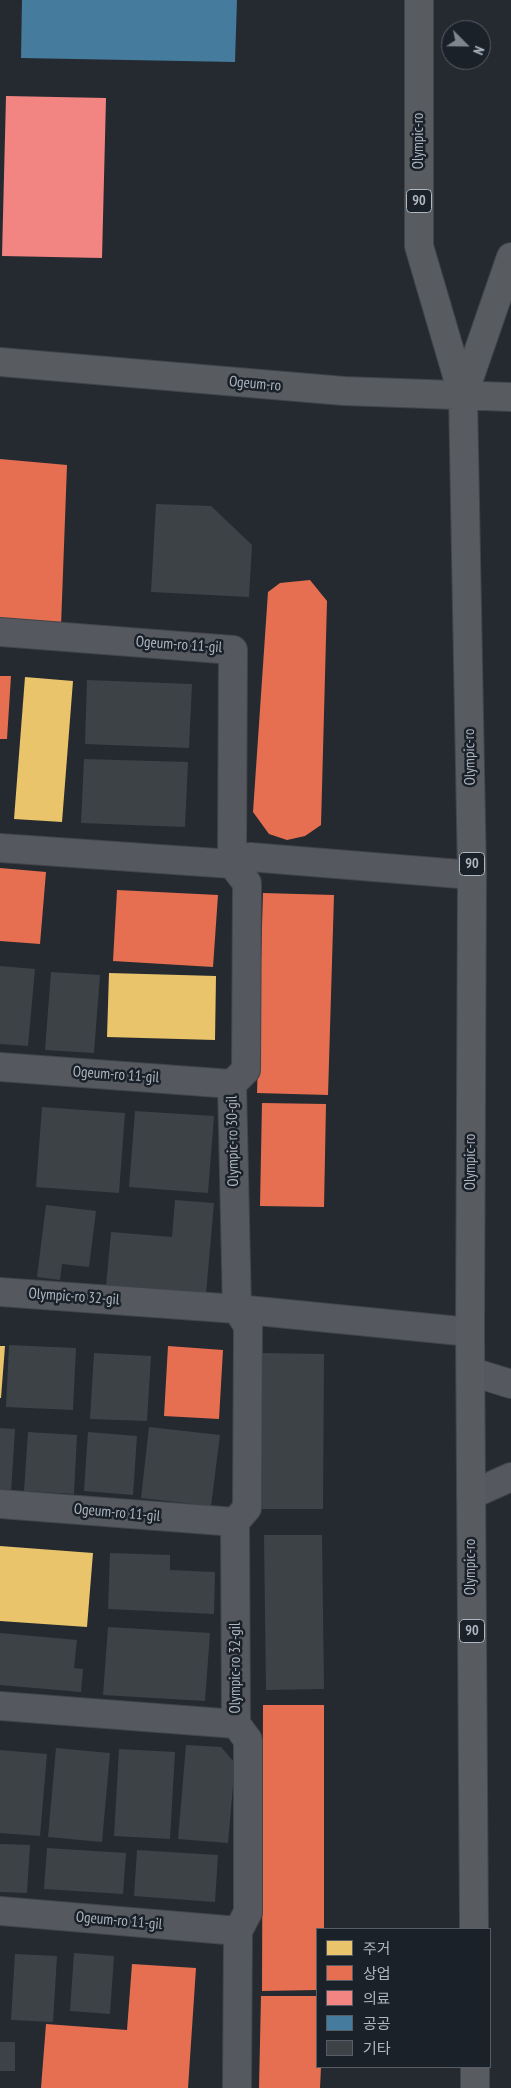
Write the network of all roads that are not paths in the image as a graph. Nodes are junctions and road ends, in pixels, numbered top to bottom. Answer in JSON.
{"nodes":[{"id":1,"x":418,"y":0,"type":"edge"},
{"id":2,"x":511,"y":257,"type":"edge"},
{"id":3,"x":0,"y":362,"type":"edge"},
{"id":4,"x":463,"y":396,"type":"junction"},
{"id":5,"x":511,"y":397,"type":"edge"},
{"id":6,"x":0,"y":632,"type":"edge"},
{"id":7,"x":0,"y":848,"type":"edge"},
{"id":8,"x":232,"y":864,"type":"junction"},
{"id":9,"x":472,"y":875,"type":"junction"},
{"id":10,"x":0,"y":1067,"type":"edge"},
{"id":11,"x":232,"y":1084,"type":"junction"},
{"id":12,"x":0,"y":1292,"type":"edge"},
{"id":13,"x":237,"y":1309,"type":"junction"},
{"id":14,"x":470,"y":1332,"type":"junction"},
{"id":15,"x":472,"y":1372,"type":"junction"},
{"id":16,"x":511,"y":1384,"type":"edge"},
{"id":17,"x":511,"y":1477,"type":"edge"},
{"id":18,"x":471,"y":1496,"type":"junction"},
{"id":19,"x":0,"y":1504,"type":"edge"},
{"id":20,"x":235,"y":1522,"type":"junction"},
{"id":21,"x":0,"y":1706,"type":"edge"},
{"id":22,"x":236,"y":1724,"type":"junction"},
{"id":23,"x":0,"y":1911,"type":"edge"},
{"id":24,"x":474,"y":1928,"type":"edge"},
{"id":25,"x":238,"y":1931,"type":"junction"},
{"id":26,"x":475,"y":2068,"type":"edge"},
{"id":27,"x":238,"y":2088,"type":"edge"},
{"id":28,"x":475,"y":2088,"type":"edge"}],
"edges":[{"from":1,"to":4,"type":"main road","name":"Olympic-ro","number":"90"},
{"from":2,"to":4,"type":"main road","name":"Olympic-ro","number":"90"},
{"from":3,"to":4,"type":"main road","name":"Ogeum-ro"},
{"from":4,"to":5,"type":"main road","name":"Ogeum-ro"},
{"from":4,"to":9,"type":"main road","name":"Olympic-ro","number":"90"},
{"from":6,"to":8,"type":"street","name":"Ogeum-ro 11-gil"},
{"from":7,"to":8,"type":"street"},
{"from":8,"to":9,"type":"street"},
{"from":8,"to":11,"type":"street","name":"Olympic-ro 30-gil"},
{"from":9,"to":14,"type":"main road","name":"Olympic-ro","number":"90"},
{"from":10,"to":11,"type":"street","name":"Ogeum-ro 11-gil"},
{"from":11,"to":13,"type":"street","name":"Olympic-ro 30-gil"},
{"from":12,"to":13,"type":"street","name":"Olympic-ro 32-gil"},
{"from":13,"to":14,"type":"street","name":"Olympic-ro 32-gil"},
{"from":13,"to":20,"type":"street"},
{"from":14,"to":15,"type":"main road","name":"Olympic-ro","number":"90"},
{"from":15,"to":16,"type":"street"},
{"from":15,"to":18,"type":"main road","name":"Olympic-ro","number":"90"},
{"from":17,"to":18,"type":"street"},
{"from":18,"to":24,"type":"main road","name":"Olympic-ro","number":"90"},
{"from":19,"to":20,"type":"street","name":"Ogeum-ro 11-gil"},
{"from":20,"to":22,"type":"street","name":"Olympic-ro 32-gil"},
{"from":21,"to":22,"type":"street"},
{"from":22,"to":25,"type":"street","name":"Olympic-ro 32-gil"},
{"from":23,"to":25,"type":"street","name":"Ogeum-ro 11-gil"},
{"from":25,"to":27,"type":"street","name":"Olympic-ro 32-gil"},
{"from":26,"to":28,"type":"main road"}]}
